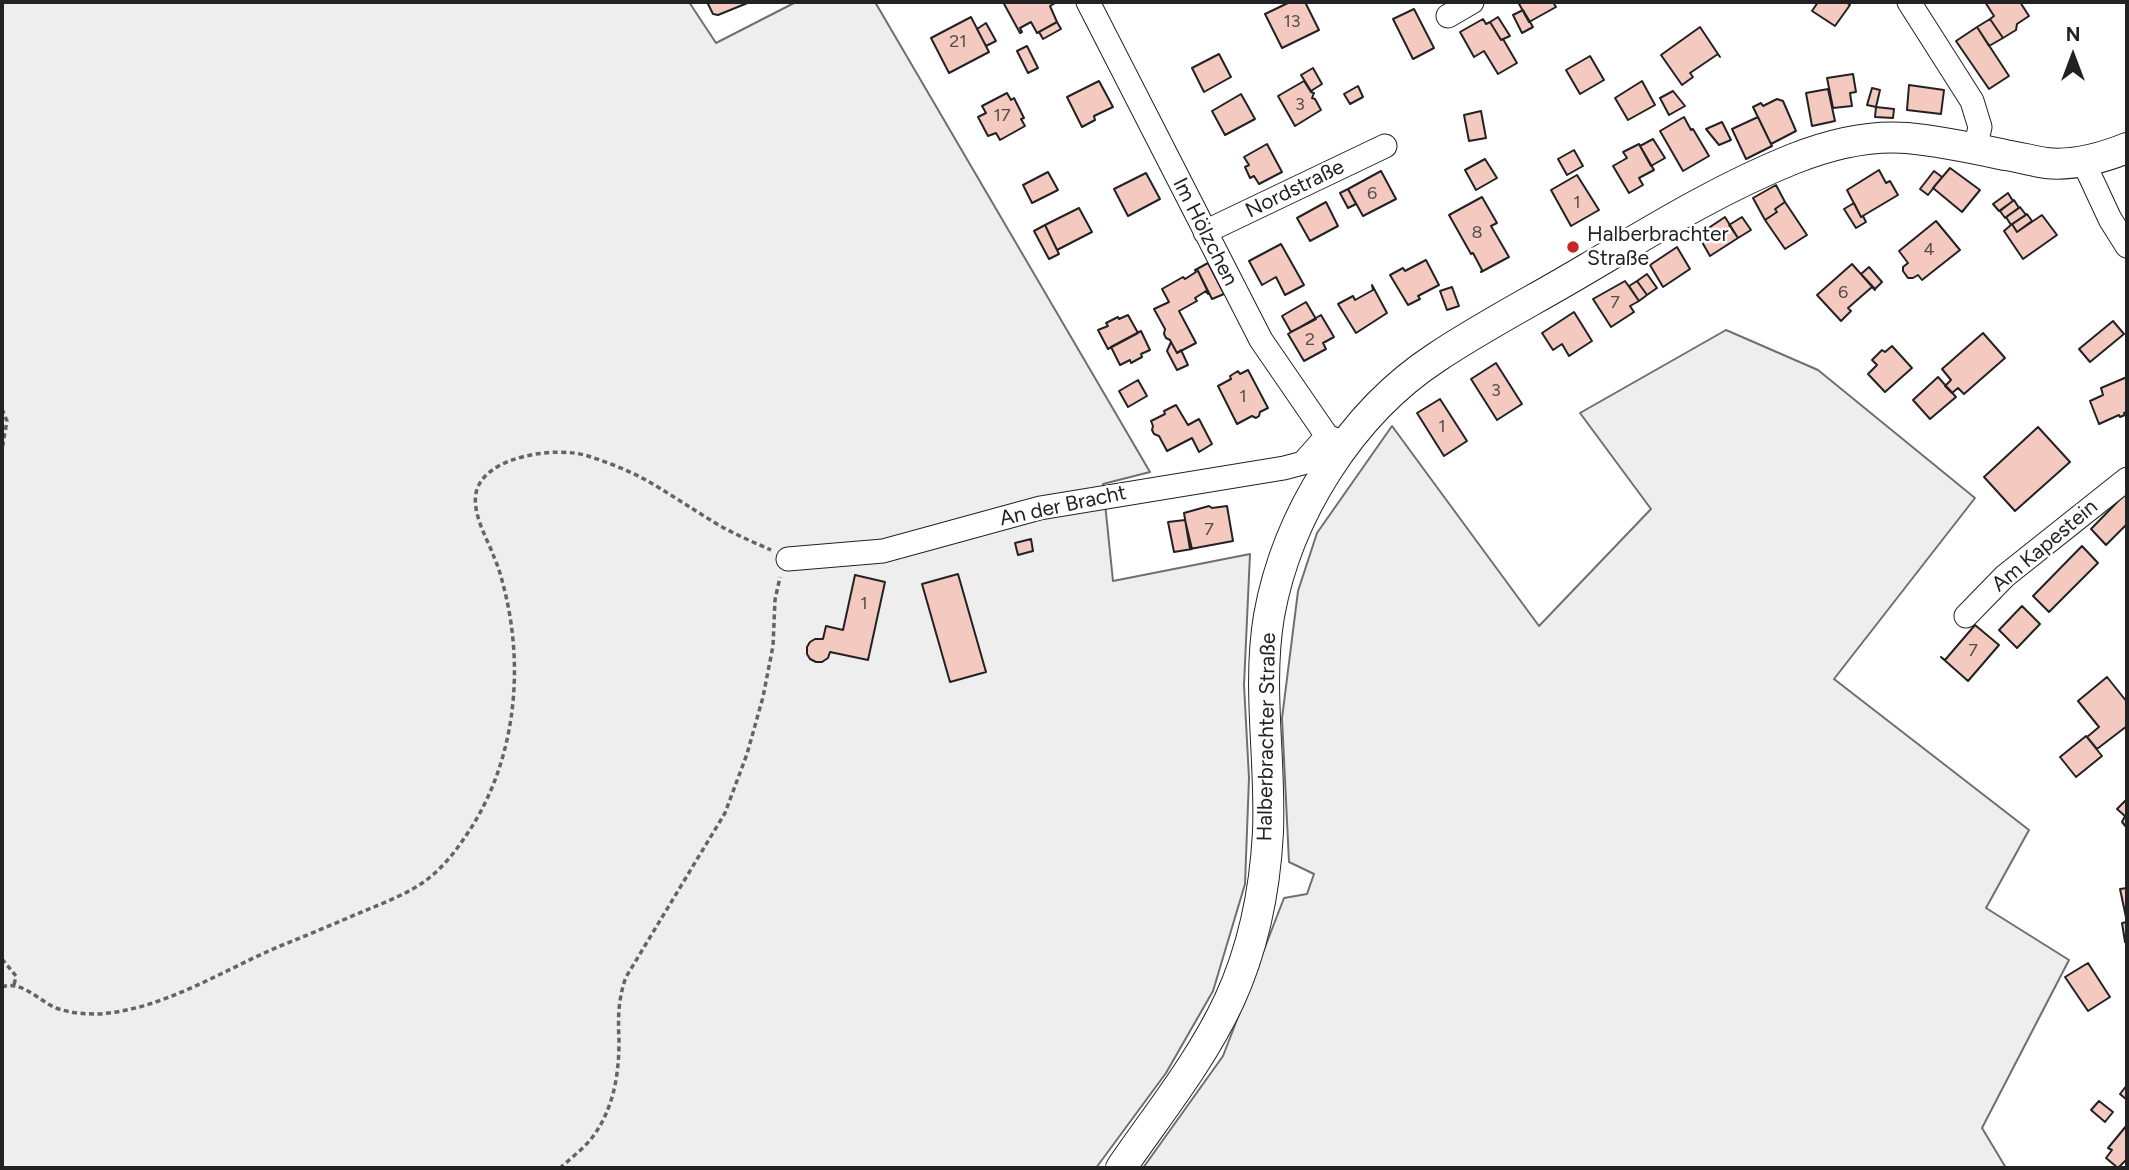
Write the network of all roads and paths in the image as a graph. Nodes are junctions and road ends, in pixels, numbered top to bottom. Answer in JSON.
{"nodes":[{"id":1,"x":1088,"y":2,"type":"edge"},
{"id":2,"x":1472,"y":2,"type":"edge"},
{"id":3,"x":1909,"y":2,"type":"edge"},
{"id":4,"x":1448,"y":16,"type":"dead end"},
{"id":5,"x":1385,"y":146,"type":"dead end"},
{"id":6,"x":2127,"y":148,"type":"edge"},
{"id":7,"x":1975,"y":149,"type":"junction"},
{"id":8,"x":2083,"y":162,"type":"junction"},
{"id":9,"x":1205,"y":232,"type":"junction"},
{"id":10,"x":2127,"y":246,"type":"edge"},
{"id":11,"x":2,"y":409,"type":"edge"},
{"id":12,"x":1336,"y":440,"type":"junction"},
{"id":13,"x":2,"y":449,"type":"edge"},
{"id":14,"x":2127,"y":479,"type":"edge"},
{"id":15,"x":788,"y":559,"type":"junction"},
{"id":16,"x":1966,"y":616,"type":"dead end"},
{"id":17,"x":2,"y":959,"type":"edge"},
{"id":18,"x":14,"y":985,"type":"junction"},
{"id":19,"x":2,"y":987,"type":"edge"},
{"id":20,"x":560,"y":1168,"type":"edge"},
{"id":21,"x":1121,"y":1168,"type":"edge"}],
"edges":[{"from":1,"to":9,"type":"street","name":"Im Hölzchen"},
{"from":2,"to":4,"type":"street"},
{"from":3,"to":7,"type":"street"},
{"from":5,"to":9,"type":"street","name":"Nordstraße"},
{"from":6,"to":8,"type":"main road","name":"Halberbrachter Straße"},
{"from":7,"to":8,"type":"main road","name":"Halberbrachter Straße"},
{"from":7,"to":12,"type":"main road","name":"Halberbrachter Straße"},
{"from":8,"to":10,"type":"street"},
{"from":9,"to":12,"type":"street","name":"Im Hölzchen"},
{"from":11,"to":13,"type":"path"},
{"from":12,"to":15,"type":"street","name":"An der Bracht"},
{"from":12,"to":21,"type":"main road","name":"Halberbrachter Straße"},
{"from":14,"to":16,"type":"street","name":"Am Kapestein"},
{"from":15,"to":18,"type":"path"},
{"from":15,"to":20,"type":"path"},
{"from":17,"to":18,"type":"path"},
{"from":18,"to":19,"type":"path"}]}
